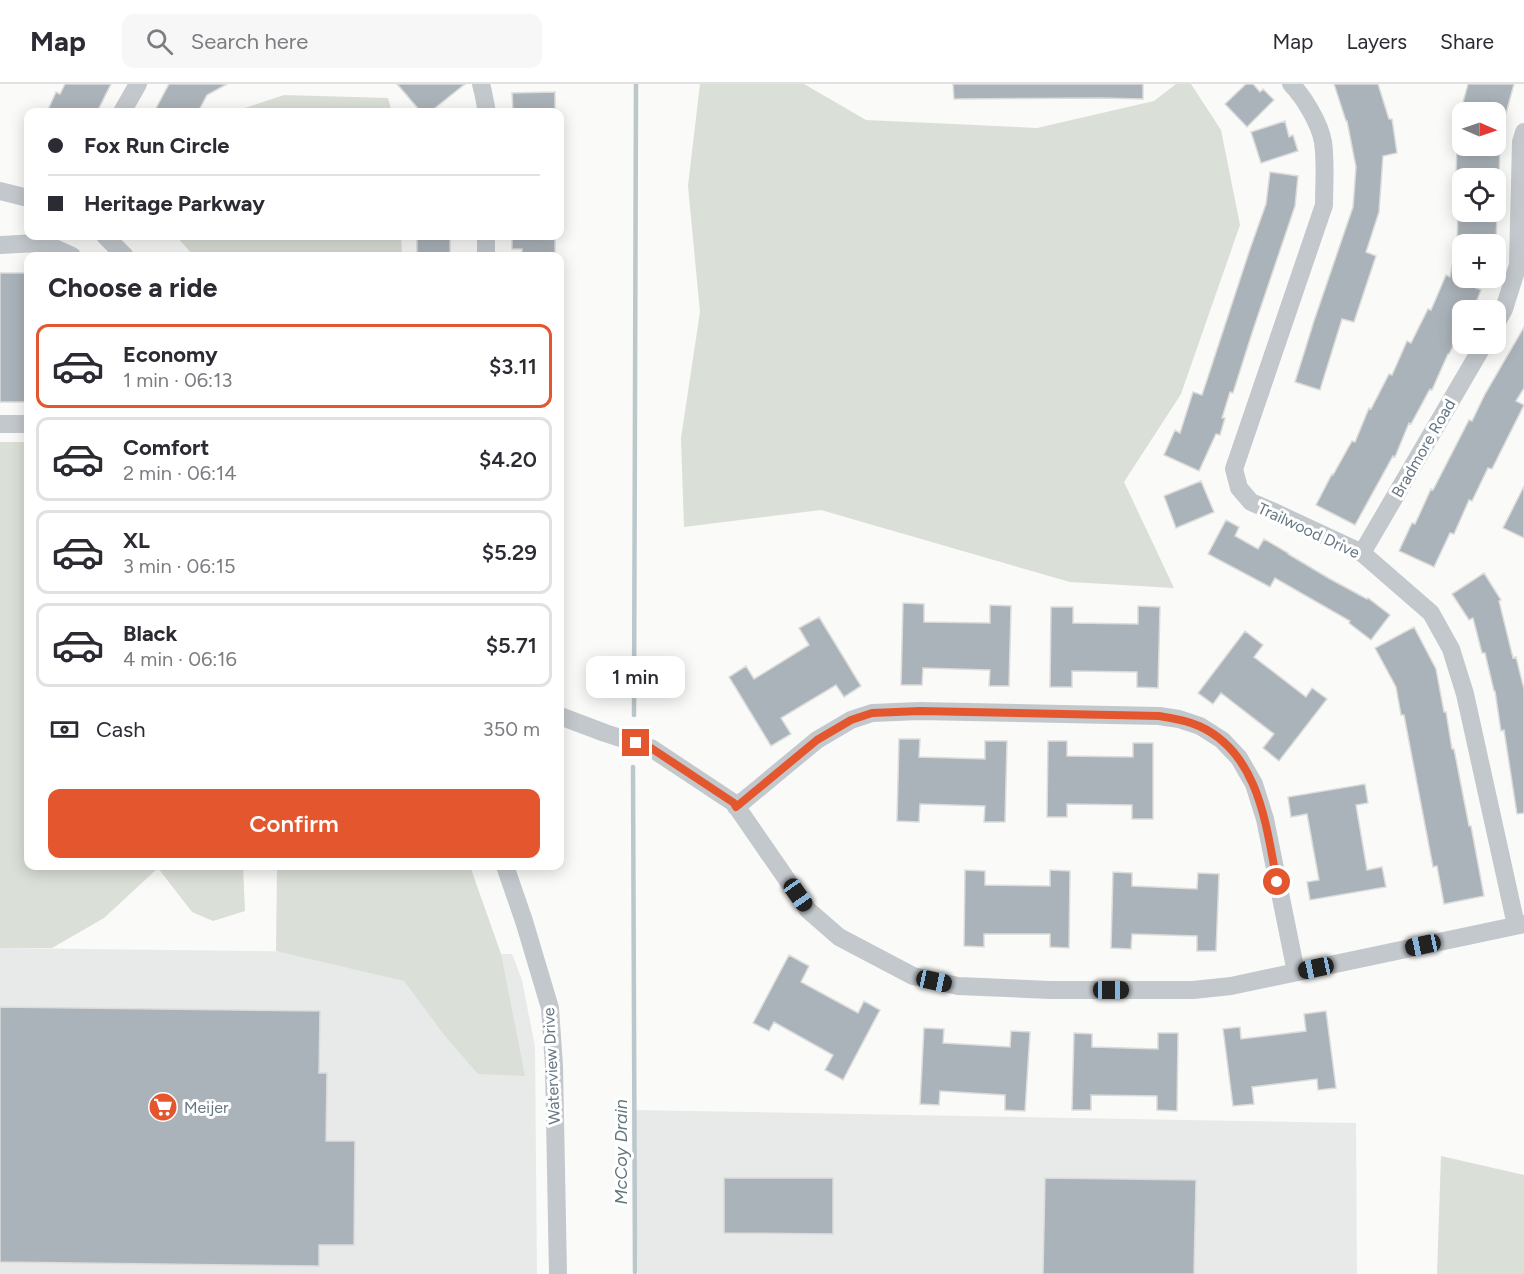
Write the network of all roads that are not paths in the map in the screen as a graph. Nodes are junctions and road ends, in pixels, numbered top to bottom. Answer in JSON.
{"nodes":[{"id":1,"x":138,"y":84,"type":"edge"},
{"id":2,"x":481,"y":84,"type":"edge"},
{"id":3,"x":1291,"y":84,"type":"edge"},
{"id":4,"x":124,"y":108,"type":"edge"},
{"id":5,"x":486,"y":108,"type":"edge"},
{"id":6,"x":1524,"y":132,"type":"edge"},
{"id":7,"x":0,"y":191,"type":"edge"},
{"id":8,"x":24,"y":197,"type":"edge"},
{"id":9,"x":109,"y":240,"type":"edge"},
{"id":10,"x":0,"y":245,"type":"edge"},
{"id":11,"x":63,"y":252,"type":"edge"},
{"id":12,"x":121,"y":252,"type":"edge"},
{"id":13,"x":1506,"y":303,"type":"edge"},
{"id":14,"x":1478,"y":354,"type":"edge"},
{"id":15,"x":0,"y":424,"type":"edge"},
{"id":16,"x":24,"y":424,"type":"edge"},
{"id":17,"x":1362,"y":554,"type":"junction"},
{"id":18,"x":564,"y":718,"type":"edge"},
{"id":19,"x":736,"y":807,"type":"junction"},
{"id":20,"x":506,"y":870,"type":"edge"},
{"id":21,"x":1520,"y":924,"type":"edge"},
{"id":22,"x":1296,"y":972,"type":"junction"},
{"id":23,"x":558,"y":1274,"type":"edge"}],
"edges":[{"from":1,"to":4,"type":"street"},
{"from":2,"to":5,"type":"street"},
{"from":3,"to":17,"type":"street","name":"Trailwood Drive"},
{"from":6,"to":13,"type":"street"},
{"from":7,"to":8,"type":"street"},
{"from":9,"to":12,"type":"street"},
{"from":10,"to":11,"type":"street"},
{"from":14,"to":17,"type":"street","name":"Bradmore Road"},
{"from":15,"to":16,"type":"street"},
{"from":17,"to":21,"type":"street","name":"Trailwood Drive"},
{"from":18,"to":19,"type":"street"},
{"from":19,"to":22,"type":"street"},
{"from":19,"to":22,"type":"street"},
{"from":20,"to":23,"type":"street","name":"Waterview Drive"},
{"from":21,"to":22,"type":"street"}]}
